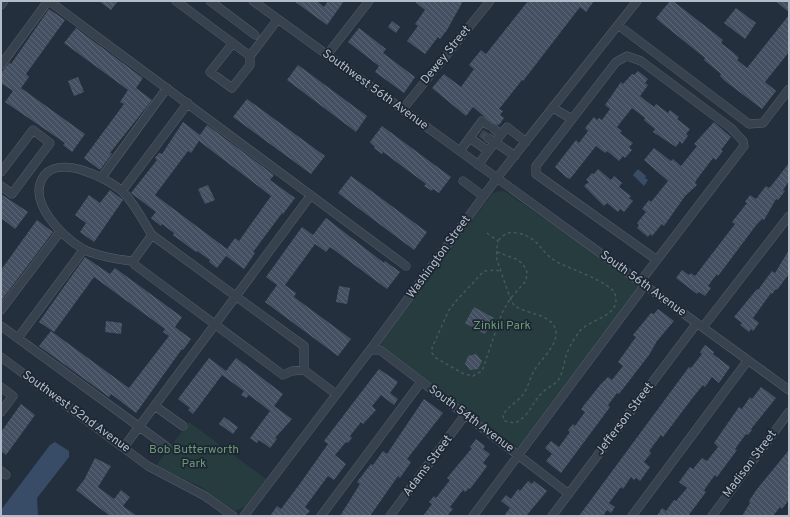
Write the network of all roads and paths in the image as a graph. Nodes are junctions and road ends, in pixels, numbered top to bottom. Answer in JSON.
{"nodes":[{"id":1,"x":4,"y":1,"type":"edge"},
{"id":2,"x":49,"y":1,"type":"edge"},
{"id":3,"x":176,"y":1,"type":"edge"},
{"id":4,"x":210,"y":1,"type":"edge"},
{"id":5,"x":253,"y":1,"type":"edge"},
{"id":6,"x":369,"y":1,"type":"edge"},
{"id":7,"x":490,"y":1,"type":"edge"},
{"id":8,"x":637,"y":1,"type":"edge"},
{"id":9,"x":1,"y":5,"type":"edge"},
{"id":10,"x":278,"y":19,"type":"junction"},
{"id":11,"x":618,"y":25,"type":"junction"},
{"id":12,"x":255,"y":35,"type":"dead end"},
{"id":13,"x":233,"y":43,"type":"junction"},
{"id":14,"x":327,"y":55,"type":"junction"},
{"id":15,"x":250,"y":56,"type":"junction"},
{"id":16,"x":1,"y":65,"type":"edge"},
{"id":17,"x":167,"y":88,"type":"junction"},
{"id":18,"x":789,"y":89,"type":"edge"},
{"id":19,"x":188,"y":103,"type":"junction"},
{"id":20,"x":553,"y":108,"type":"junction"},
{"id":21,"x":402,"y":110,"type":"junction"},
{"id":22,"x":572,"y":119,"type":"junction"},
{"id":23,"x":501,"y":134,"type":"junction"},
{"id":24,"x":485,"y":136,"type":"junction"},
{"id":25,"x":470,"y":138,"type":"junction"},
{"id":26,"x":526,"y":142,"type":"junction"},
{"id":27,"x":460,"y":151,"type":"junction"},
{"id":28,"x":488,"y":152,"type":"junction"},
{"id":29,"x":515,"y":156,"type":"junction"},
{"id":30,"x":478,"y":165,"type":"junction"},
{"id":31,"x":31,"y":169,"type":"junction"},
{"id":32,"x":1,"y":172,"type":"edge"},
{"id":33,"x":43,"y":177,"type":"junction"},
{"id":34,"x":102,"y":177,"type":"junction"},
{"id":35,"x":497,"y":178,"type":"junction"},
{"id":36,"x":462,"y":181,"type":"dead end"},
{"id":37,"x":1,"y":186,"type":"edge"},
{"id":38,"x":122,"y":191,"type":"junction"},
{"id":39,"x":311,"y":195,"type":"junction"},
{"id":40,"x":483,"y":196,"type":"junction"},
{"id":41,"x":789,"y":216,"type":"edge"},
{"id":42,"x":60,"y":232,"type":"junction"},
{"id":43,"x":487,"y":233,"type":"dead end"},
{"id":44,"x":152,"y":235,"type":"junction"},
{"id":45,"x":498,"y":241,"type":"junction"},
{"id":46,"x":84,"y":249,"type":"junction"},
{"id":47,"x":497,"y":252,"type":"junction"},
{"id":48,"x":657,"y":260,"type":"junction"},
{"id":49,"x":133,"y":261,"type":"junction"},
{"id":50,"x":406,"y":266,"type":"dead end"},
{"id":51,"x":502,"y":272,"type":"junction"},
{"id":52,"x":643,"y":284,"type":"junction"},
{"id":53,"x":237,"y":296,"type":"junction"},
{"id":54,"x":510,"y":299,"type":"junction"},
{"id":55,"x":1,"y":310,"type":"edge"},
{"id":56,"x":216,"y":325,"type":"junction"},
{"id":57,"x":700,"y":325,"type":"junction"},
{"id":58,"x":1,"y":326,"type":"edge"},
{"id":59,"x":498,"y":330,"type":"junction"},
{"id":60,"x":501,"y":332,"type":"dead end"},
{"id":61,"x":18,"y":338,"type":"junction"},
{"id":62,"x":370,"y":350,"type":"junction"},
{"id":63,"x":1,"y":357,"type":"edge"},
{"id":64,"x":748,"y":360,"type":"junction"},
{"id":65,"x":304,"y":370,"type":"junction"},
{"id":66,"x":421,"y":382,"type":"junction"},
{"id":67,"x":1,"y":387,"type":"edge"},
{"id":68,"x":789,"y":390,"type":"edge"},
{"id":69,"x":336,"y":394,"type":"junction"},
{"id":70,"x":155,"y":406,"type":"junction"},
{"id":71,"x":1,"y":412,"type":"edge"},
{"id":72,"x":789,"y":412,"type":"edge"},
{"id":73,"x":465,"y":415,"type":"junction"},
{"id":74,"x":183,"y":426,"type":"dead end"},
{"id":75,"x":140,"y":427,"type":"junction"},
{"id":76,"x":124,"y":447,"type":"junction"},
{"id":77,"x":167,"y":447,"type":"dead end"},
{"id":78,"x":519,"y":455,"type":"junction"},
{"id":79,"x":569,"y":494,"type":"junction"},
{"id":80,"x":233,"y":516,"type":"edge"},
{"id":81,"x":244,"y":516,"type":"edge"},
{"id":82,"x":321,"y":516,"type":"edge"},
{"id":83,"x":390,"y":516,"type":"edge"},
{"id":84,"x":473,"y":516,"type":"edge"},
{"id":85,"x":552,"y":516,"type":"edge"},
{"id":86,"x":632,"y":516,"type":"edge"},
{"id":87,"x":712,"y":516,"type":"edge"}],
"edges":[{"from":1,"to":9,"type":"street"},
{"from":2,"to":16,"type":"street"},
{"from":2,"to":17,"type":"street"},
{"from":3,"to":13,"type":"street"},
{"from":4,"to":12,"type":"street"},
{"from":5,"to":10,"type":"street","name":"Southwest 56th Avenue"},
{"from":6,"to":14,"type":"street"},
{"from":7,"to":21,"type":"street","name":"Dewey Street"},
{"from":8,"to":11,"type":"street","name":"Washington Street"},
{"from":10,"to":14,"type":"street","name":"Southwest 56th Avenue"},
{"from":10,"to":15,"type":"street"},
{"from":11,"to":18,"type":"street"},
{"from":11,"to":20,"type":"street","name":"Washington Street"},
{"from":13,"to":15,"type":"street"},
{"from":13,"to":15,"type":"street"},
{"from":14,"to":21,"type":"street","name":"Southwest 56th Avenue"},
{"from":17,"to":19,"type":"street"},
{"from":17,"to":34,"type":"street"},
{"from":19,"to":38,"type":"street"},
{"from":19,"to":39,"type":"street"},
{"from":20,"to":22,"type":"street"},
{"from":20,"to":26,"type":"street","name":"Washington Street"},
{"from":21,"to":27,"type":"street","name":"Southwest 56th Avenue"},
{"from":22,"to":48,"type":"street"},
{"from":22,"to":48,"type":"street"},
{"from":23,"to":24,"type":"street"},
{"from":23,"to":24,"type":"street"},
{"from":23,"to":26,"type":"street"},
{"from":24,"to":25,"type":"street"},
{"from":24,"to":28,"type":"street"},
{"from":24,"to":29,"type":"street"},
{"from":25,"to":27,"type":"street"},
{"from":25,"to":28,"type":"street"},
{"from":26,"to":29,"type":"street","name":"Washington Street"},
{"from":27,"to":30,"type":"street","name":"Southwest 56th Avenue"},
{"from":28,"to":30,"type":"street"},
{"from":29,"to":35,"type":"street","name":"Washington Street"},
{"from":30,"to":35,"type":"street","name":"Southwest 56th Avenue"},
{"from":31,"to":32,"type":"street"},
{"from":31,"to":33,"type":"street"},
{"from":31,"to":37,"type":"street"},
{"from":33,"to":34,"type":"street"},
{"from":33,"to":42,"type":"street"},
{"from":34,"to":38,"type":"street"},
{"from":35,"to":40,"type":"street","name":"Washington Street"},
{"from":35,"to":52,"type":"street","name":"South 56th Avenue"},
{"from":36,"to":40,"type":"street"},
{"from":38,"to":44,"type":"street"},
{"from":39,"to":50,"type":"street"},
{"from":39,"to":53,"type":"street"},
{"from":40,"to":62,"type":"street","name":"Washington Street"},
{"from":41,"to":57,"type":"street","name":"Jefferson Street"},
{"from":42,"to":46,"type":"street"},
{"from":42,"to":55,"type":"street"},
{"from":43,"to":45,"type":"path"},
{"from":44,"to":49,"type":"street"},
{"from":44,"to":53,"type":"street"},
{"from":45,"to":47,"type":"path"},
{"from":45,"to":54,"type":"path"},
{"from":46,"to":49,"type":"street"},
{"from":46,"to":61,"type":"street"},
{"from":47,"to":51,"type":"path"},
{"from":47,"to":54,"type":"path"},
{"from":48,"to":52,"type":"street"},
{"from":49,"to":56,"type":"street"},
{"from":51,"to":54,"type":"path"},
{"from":51,"to":59,"type":"path"},
{"from":52,"to":57,"type":"street","name":"South 56th Avenue"},
{"from":52,"to":78,"type":"street"},
{"from":53,"to":56,"type":"street"},
{"from":53,"to":65,"type":"street"},
{"from":54,"to":59,"type":"path"},
{"from":56,"to":65,"type":"street"},
{"from":56,"to":70,"type":"street"},
{"from":57,"to":64,"type":"street","name":"South 56th Avenue"},
{"from":57,"to":79,"type":"street","name":"Jefferson Street"},
{"from":58,"to":61,"type":"street"},
{"from":59,"to":60,"type":"path"},
{"from":61,"to":75,"type":"street"},
{"from":62,"to":66,"type":"street","name":"South 54th Avenue"},
{"from":62,"to":69,"type":"street","name":"Washington Street"},
{"from":63,"to":76,"type":"street","name":"Southwest 52nd Avenue"},
{"from":64,"to":68,"type":"street","name":"South 56th Avenue"},
{"from":64,"to":86,"type":"street"},
{"from":65,"to":69,"type":"street"},
{"from":66,"to":73,"type":"street","name":"South 54th Avenue"},
{"from":66,"to":82,"type":"street"},
{"from":67,"to":71,"type":"street"},
{"from":69,"to":81,"type":"street","name":"Washington Street"},
{"from":70,"to":74,"type":"street"},
{"from":70,"to":75,"type":"street"},
{"from":72,"to":87,"type":"street","name":"Madison Street"},
{"from":73,"to":78,"type":"street","name":"South 54th Avenue"},
{"from":73,"to":83,"type":"street","name":"Adams Street"},
{"from":75,"to":76,"type":"street"},
{"from":75,"to":77,"type":"street"},
{"from":76,"to":80,"type":"street","name":"Southwest 52nd Avenue"},
{"from":78,"to":79,"type":"street","name":"South 54th Avenue"},
{"from":78,"to":84,"type":"street"},
{"from":79,"to":85,"type":"street","name":"Jefferson Street"}]}
